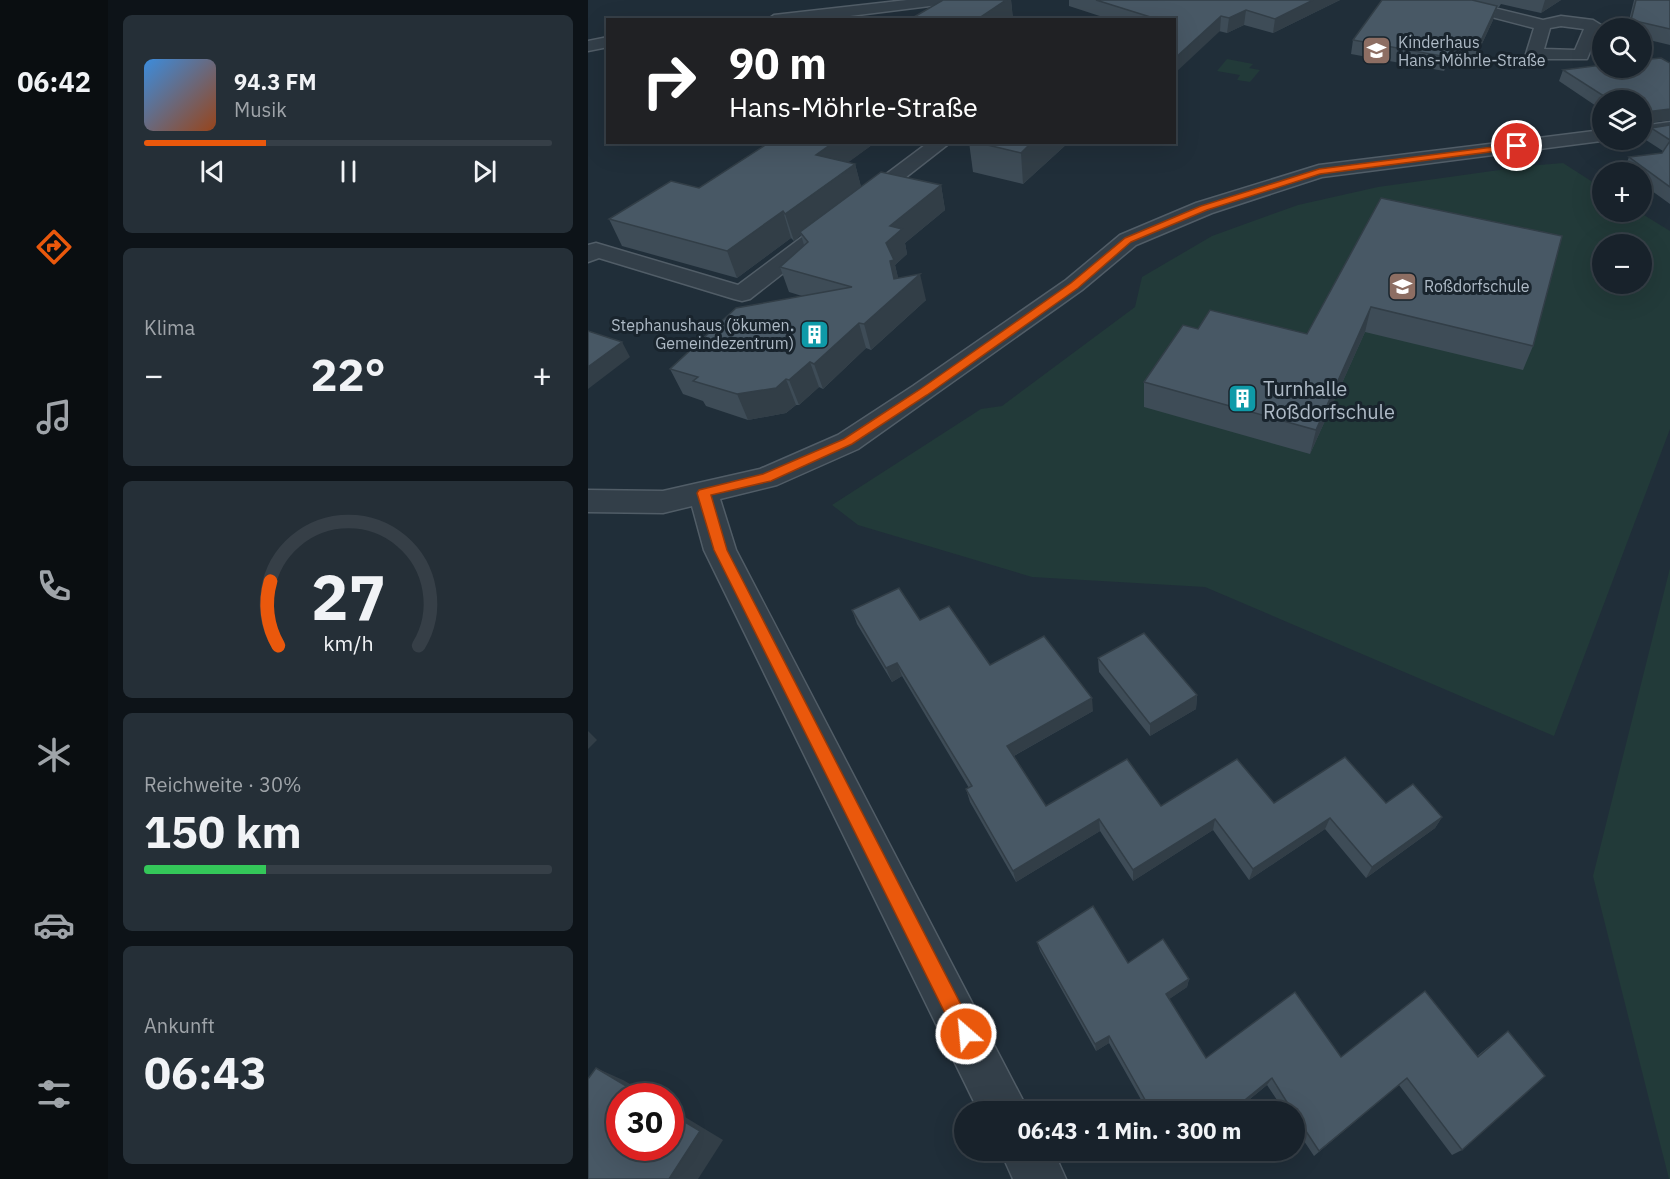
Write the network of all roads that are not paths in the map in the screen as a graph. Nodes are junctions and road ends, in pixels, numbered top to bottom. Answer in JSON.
{"nodes":[{"id":1,"x":946,"y":0,"type":"edge"},
{"id":2,"x":1443,"y":0,"type":"edge"},
{"id":3,"x":1599,"y":8,"type":"dead end"},
{"id":4,"x":791,"y":18,"type":"edge"},
{"id":5,"x":1595,"y":18,"type":"edge"},
{"id":6,"x":1543,"y":25,"type":"junction"},
{"id":7,"x":1592,"y":25,"type":"edge"},
{"id":8,"x":1592,"y":28,"type":"edge"},
{"id":9,"x":606,"y":42,"type":"edge"},
{"id":10,"x":588,"y":46,"type":"edge"},
{"id":11,"x":1670,"y":128,"type":"edge"},
{"id":12,"x":1652,"y":130,"type":"edge"},
{"id":13,"x":1592,"y":137,"type":"edge"},
{"id":14,"x":939,"y":144,"type":"edge"},
{"id":15,"x":588,"y":255,"type":"edge"},
{"id":16,"x":704,"y":493,"type":"junction"},
{"id":17,"x":588,"y":501,"type":"edge"},
{"id":18,"x":999,"y":1101,"type":"edge"},
{"id":19,"x":1031,"y":1161,"type":"edge"},
{"id":20,"x":1040,"y":1179,"type":"edge"}],
"edges":[{"from":1,"to":4,"type":"street"},
{"from":2,"to":6,"type":"street"},
{"from":3,"to":5,"type":"street"},
{"from":6,"to":7,"type":"street"},
{"from":6,"to":8,"type":"street"},
{"from":9,"to":10,"type":"street"},
{"from":11,"to":12,"type":"street"},
{"from":13,"to":16,"type":"street"},
{"from":14,"to":15,"type":"street"},
{"from":16,"to":17,"type":"street"},
{"from":16,"to":18,"type":"street"},
{"from":19,"to":20,"type":"street"}]}
